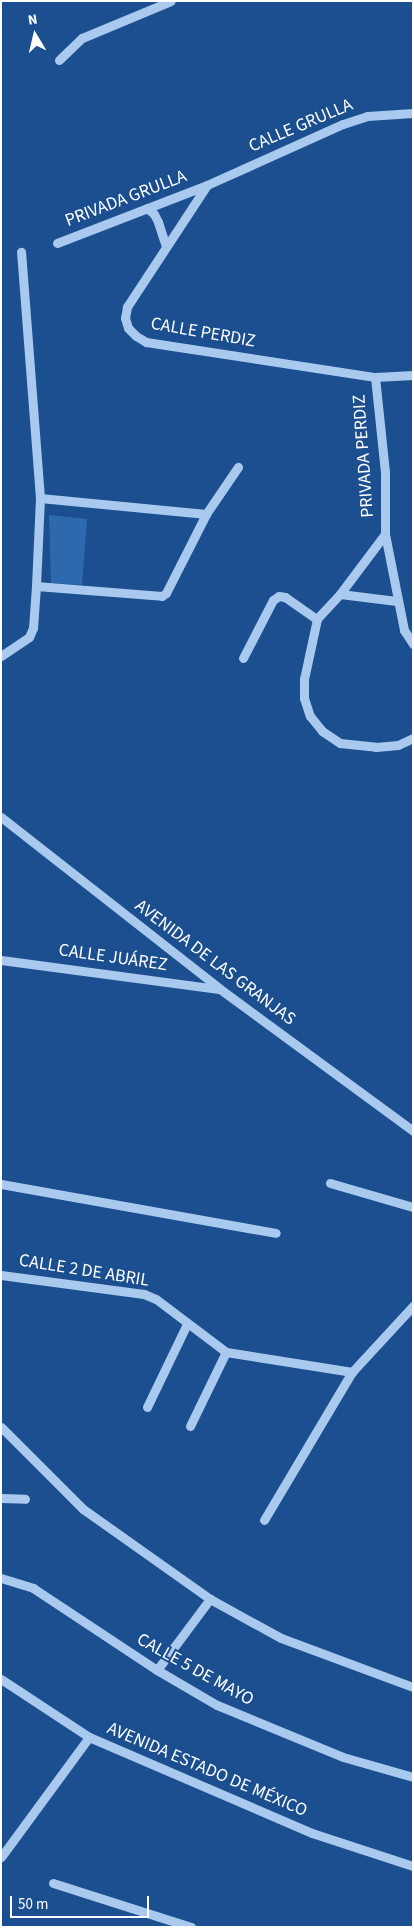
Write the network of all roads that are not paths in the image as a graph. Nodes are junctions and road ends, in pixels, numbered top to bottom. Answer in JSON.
{"nodes":[{"id":1,"x":171,"y":1,"type":"edge"},
{"id":2,"x":59,"y":60,"type":"dead end"},
{"id":3,"x":413,"y":113,"type":"edge"},
{"id":4,"x":207,"y":185,"type":"junction"},
{"id":5,"x":147,"y":208,"type":"junction"},
{"id":6,"x":57,"y":243,"type":"dead end"},
{"id":7,"x":166,"y":247,"type":"junction"},
{"id":8,"x":21,"y":252,"type":"dead end"},
{"id":9,"x":413,"y":375,"type":"edge"},
{"id":10,"x":375,"y":377,"type":"junction"},
{"id":11,"x":238,"y":467,"type":"dead end"},
{"id":12,"x":40,"y":498,"type":"junction"},
{"id":13,"x":206,"y":514,"type":"junction"},
{"id":14,"x":384,"y":534,"type":"junction"},
{"id":15,"x":36,"y":586,"type":"junction"},
{"id":16,"x":340,"y":594,"type":"junction"},
{"id":17,"x":397,"y":601,"type":"junction"},
{"id":18,"x":317,"y":619,"type":"junction"},
{"id":19,"x":413,"y":644,"type":"edge"},
{"id":20,"x":1,"y":656,"type":"edge"},
{"id":21,"x":243,"y":658,"type":"dead end"},
{"id":22,"x":413,"y":738,"type":"edge"},
{"id":23,"x":1,"y":817,"type":"edge"},
{"id":24,"x":1,"y":960,"type":"edge"},
{"id":25,"x":220,"y":989,"type":"junction"},
{"id":26,"x":413,"y":1131,"type":"edge"},
{"id":27,"x":330,"y":1183,"type":"dead end"},
{"id":28,"x":1,"y":1184,"type":"edge"},
{"id":29,"x":413,"y":1207,"type":"edge"},
{"id":30,"x":276,"y":1233,"type":"dead end"},
{"id":31,"x":1,"y":1275,"type":"edge"},
{"id":32,"x":413,"y":1306,"type":"edge"},
{"id":33,"x":187,"y":1324,"type":"junction"},
{"id":34,"x":226,"y":1352,"type":"junction"},
{"id":35,"x":352,"y":1372,"type":"junction"},
{"id":36,"x":147,"y":1407,"type":"dead end"},
{"id":37,"x":190,"y":1426,"type":"dead end"},
{"id":38,"x":1,"y":1427,"type":"edge"},
{"id":39,"x":1,"y":1498,"type":"edge"},
{"id":40,"x":25,"y":1499,"type":"dead end"},
{"id":41,"x":264,"y":1520,"type":"dead end"},
{"id":42,"x":1,"y":1578,"type":"edge"},
{"id":43,"x":210,"y":1599,"type":"junction"},
{"id":44,"x":157,"y":1670,"type":"junction"},
{"id":45,"x":1,"y":1679,"type":"edge"},
{"id":46,"x":413,"y":1687,"type":"edge"},
{"id":47,"x":89,"y":1736,"type":"junction"},
{"id":48,"x":413,"y":1777,"type":"edge"},
{"id":49,"x":1,"y":1857,"type":"edge"},
{"id":50,"x":413,"y":1866,"type":"edge"},
{"id":51,"x":53,"y":1883,"type":"dead end"},
{"id":52,"x":191,"y":1927,"type":"edge"}],
"edges":[{"from":1,"to":2,"type":"street"},
{"from":3,"to":4,"type":"street","name":"CALLE GRULLA"},
{"from":4,"to":5,"type":"street","name":"PRIVADA GRULLA"},
{"from":4,"to":7,"type":"street","name":"CALLE PERDIZ"},
{"from":5,"to":6,"type":"street","name":"PRIVADA GRULLA"},
{"from":5,"to":7,"type":"street"},
{"from":7,"to":10,"type":"street","name":"CALLE PERDIZ"},
{"from":8,"to":12,"type":"street"},
{"from":9,"to":10,"type":"street","name":"CALLE PERDIZ"},
{"from":10,"to":14,"type":"street","name":"PRIVADA PERDIZ"},
{"from":11,"to":13,"type":"street"},
{"from":12,"to":13,"type":"street"},
{"from":12,"to":15,"type":"street"},
{"from":13,"to":15,"type":"street"},
{"from":14,"to":16,"type":"street","name":"PRIVADA PERDIZ"},
{"from":14,"to":17,"type":"street","name":"PRIVADA PERDIZ"},
{"from":15,"to":20,"type":"street"},
{"from":16,"to":17,"type":"street"},
{"from":16,"to":18,"type":"street","name":"PRIVADA PERDIZ"},
{"from":17,"to":19,"type":"street","name":"PRIVADA PERDIZ"},
{"from":18,"to":21,"type":"street"},
{"from":18,"to":22,"type":"street"},
{"from":23,"to":25,"type":"street","name":"AVENIDA DE LAS GRANJAS"},
{"from":24,"to":25,"type":"street","name":"CALLE JUÁREZ"},
{"from":25,"to":26,"type":"street","name":"AVENIDA DE LAS GRANJAS"},
{"from":27,"to":29,"type":"street"},
{"from":28,"to":30,"type":"street"},
{"from":31,"to":33,"type":"street","name":"CALLE 2 DE ABRIL"},
{"from":32,"to":35,"type":"street"},
{"from":33,"to":34,"type":"street","name":"CALLE 2 DE ABRIL"},
{"from":33,"to":36,"type":"street"},
{"from":34,"to":35,"type":"street","name":"CALLE 2 DE ABRIL"},
{"from":34,"to":37,"type":"street"},
{"from":35,"to":41,"type":"street"},
{"from":38,"to":43,"type":"street"},
{"from":39,"to":40,"type":"street"},
{"from":42,"to":44,"type":"street","name":"CALLE 5 DE MAYO"},
{"from":43,"to":44,"type":"street"},
{"from":43,"to":46,"type":"street"},
{"from":44,"to":48,"type":"street","name":"CALLE 5 DE MAYO"},
{"from":45,"to":47,"type":"street","name":"AVENIDA ESTADO DE MÉXICO"},
{"from":47,"to":49,"type":"street"},
{"from":47,"to":50,"type":"street","name":"AVENIDA ESTADO DE MÉXICO"},
{"from":51,"to":52,"type":"street"}]}
